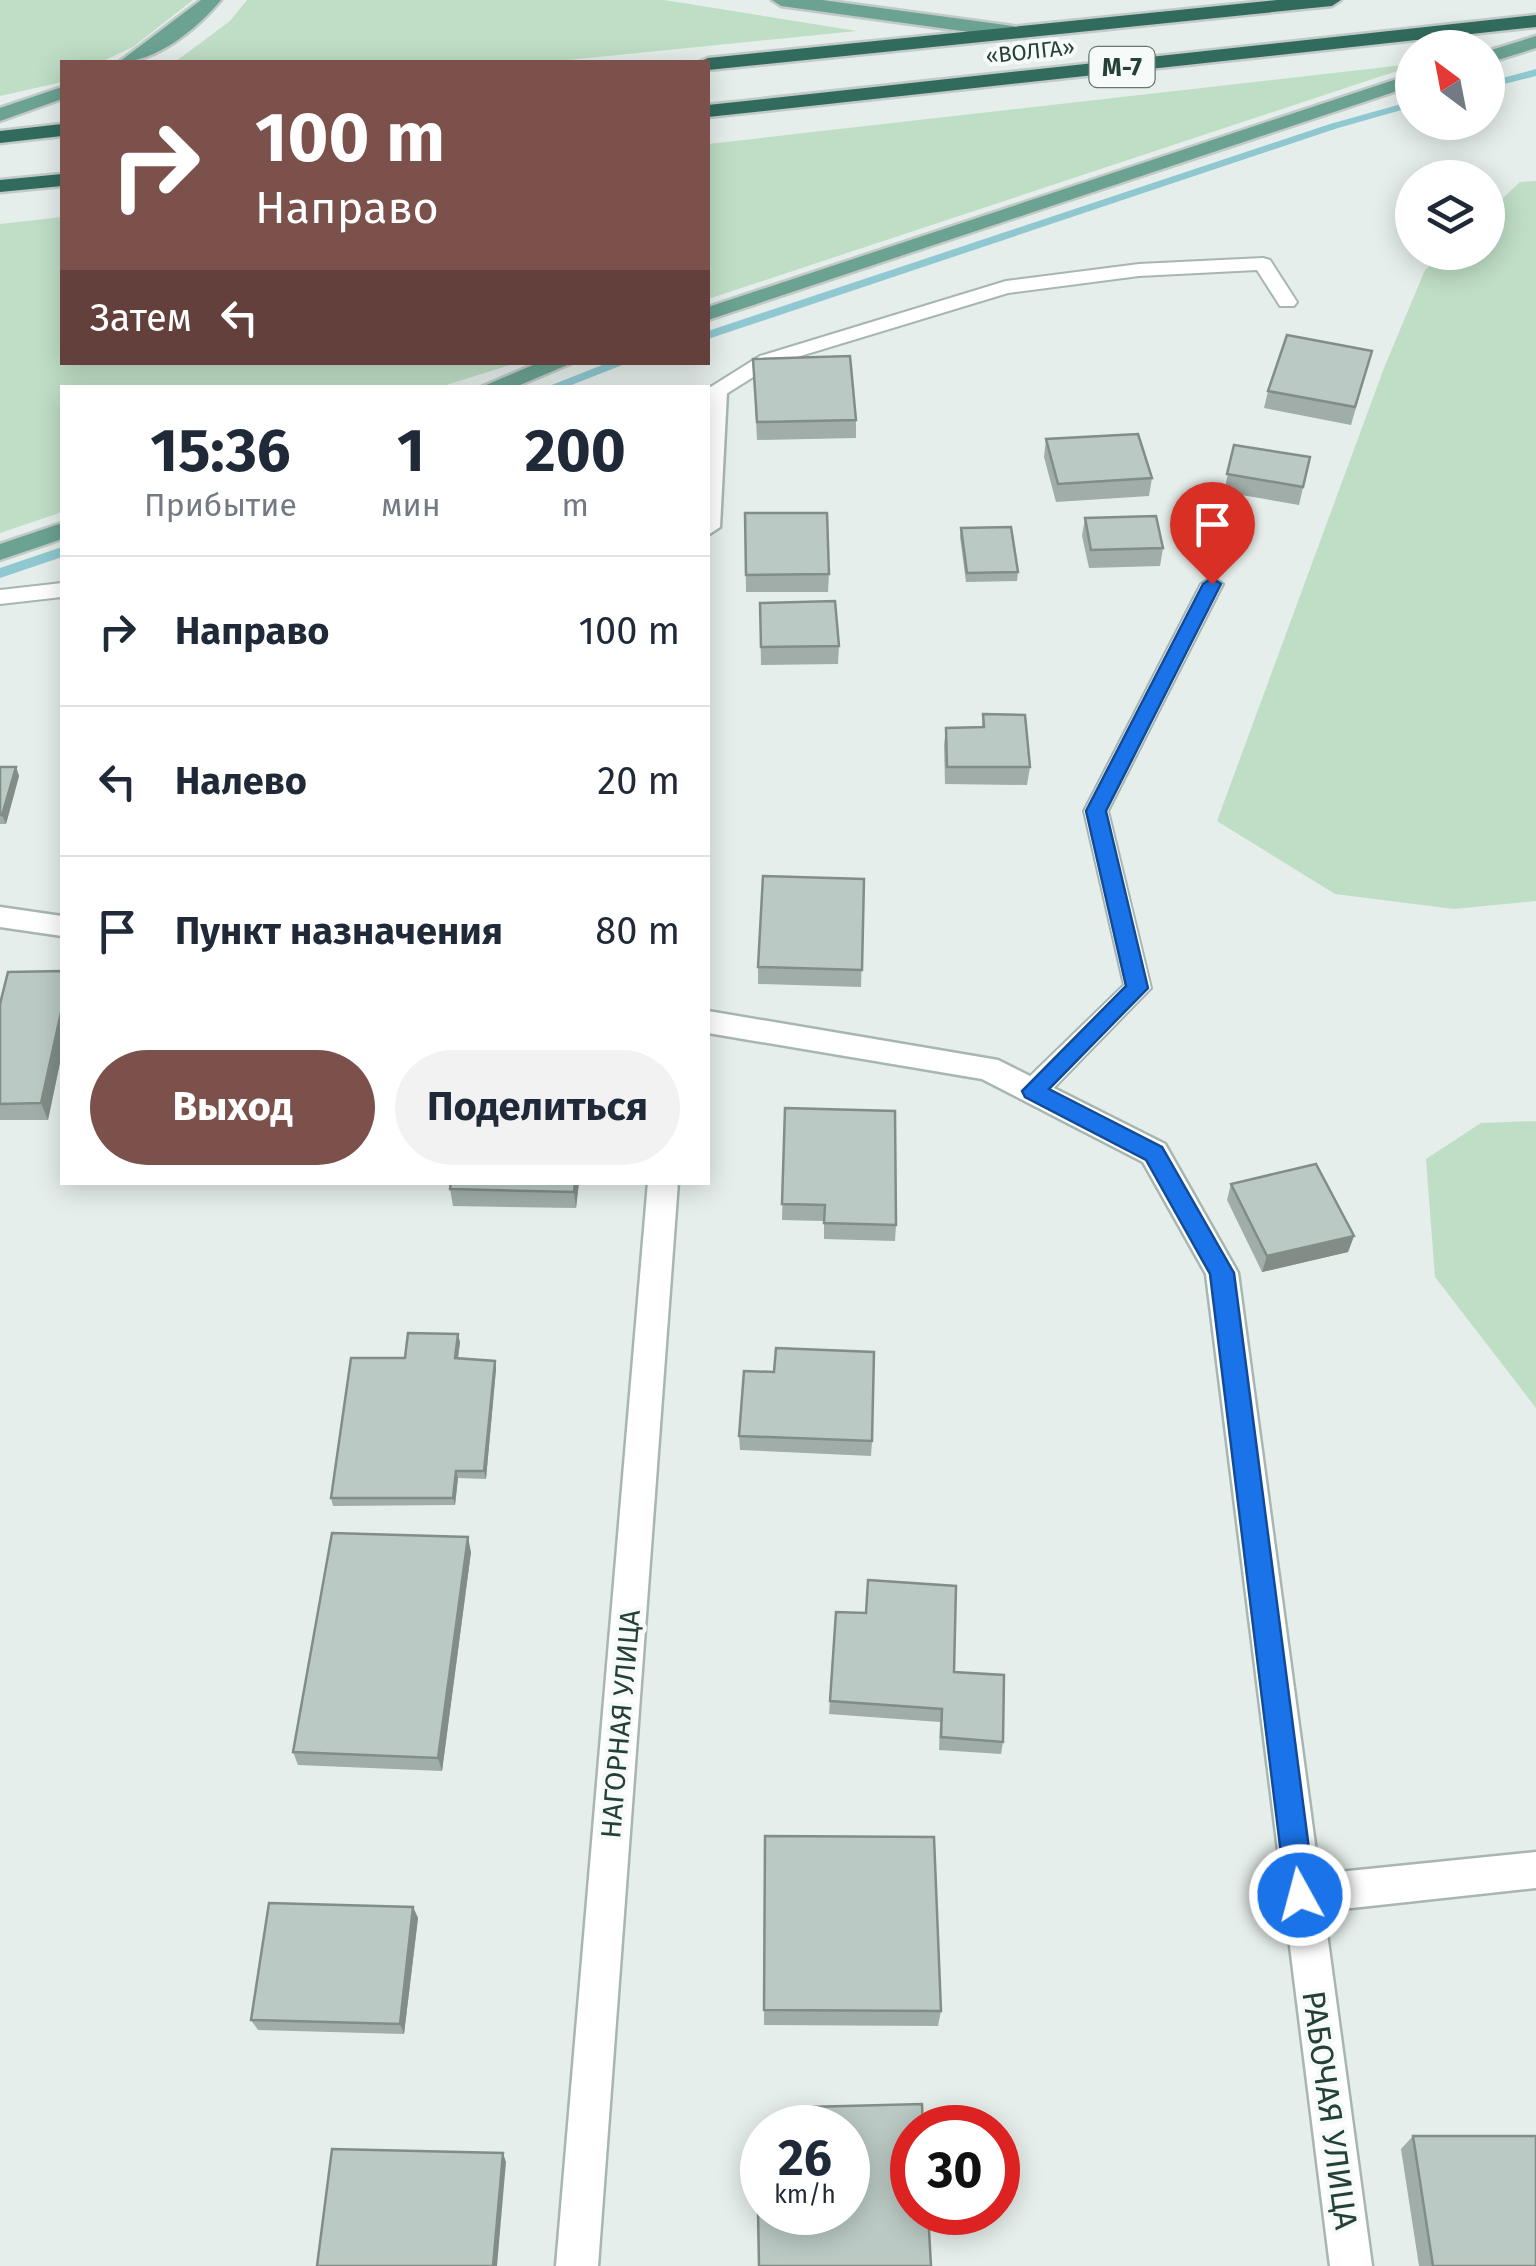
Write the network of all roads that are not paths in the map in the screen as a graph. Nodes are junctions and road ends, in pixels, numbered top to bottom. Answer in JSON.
{"nodes":[{"id":1,"x":212,"y":0,"type":"edge"},
{"id":2,"x":781,"y":0,"type":"edge"},
{"id":3,"x":1332,"y":0,"type":"edge"},
{"id":4,"x":1536,"y":22,"type":"edge"},
{"id":5,"x":1013,"y":32,"type":"junction"},
{"id":6,"x":1536,"y":42,"type":"edge"},
{"id":7,"x":1505,"y":52,"type":"edge"},
{"id":8,"x":131,"y":60,"type":"edge"},
{"id":9,"x":710,"y":64,"type":"edge"},
{"id":10,"x":1395,"y":86,"type":"edge"},
{"id":11,"x":60,"y":94,"type":"edge"},
{"id":12,"x":710,"y":111,"type":"edge"},
{"id":13,"x":0,"y":115,"type":"edge"},
{"id":14,"x":60,"y":130,"type":"edge"},
{"id":15,"x":0,"y":137,"type":"edge"},
{"id":16,"x":60,"y":180,"type":"edge"},
{"id":17,"x":0,"y":186,"type":"edge"},
{"id":18,"x":1287,"y":302,"type":"dead end"},
{"id":19,"x":710,"y":313,"type":"edge"},
{"id":20,"x":555,"y":365,"type":"edge"},
{"id":21,"x":499,"y":385,"type":"edge"},
{"id":22,"x":716,"y":392,"type":"joint"},
{"id":23,"x":710,"y":493,"type":"edge"},
{"id":24,"x":60,"y":532,"type":"edge"},
{"id":25,"x":0,"y":552,"type":"edge"},
{"id":26,"x":1212,"y":584,"type":"dead end"},
{"id":27,"x":60,"y":590,"type":"edge"},
{"id":28,"x":0,"y":597,"type":"edge"},
{"id":29,"x":0,"y":916,"type":"edge"},
{"id":30,"x":60,"y":926,"type":"edge"},
{"id":31,"x":710,"y":1022,"type":"edge"},
{"id":32,"x":1033,"y":1091,"type":"junction"},
{"id":33,"x":664,"y":1185,"type":"edge"},
{"id":34,"x":1536,"y":1870,"type":"edge"},
{"id":35,"x":1300,"y":1895,"type":"junction"},
{"id":36,"x":578,"y":2266,"type":"edge"},
{"id":37,"x":1351,"y":2266,"type":"edge"}],
"edges":[{"from":1,"to":8,"type":"main road"},
{"from":2,"to":5,"type":"main road"},
{"from":3,"to":5,"type":"highway","name":"«ВОЛГА»","number":"М-7"},
{"from":4,"to":12,"type":"highway","name":"«ВОЛГА»","number":"М-7"},
{"from":5,"to":9,"type":"highway","name":"«ВОЛГА»","number":"М-7"},
{"from":6,"to":7,"type":"main road"},
{"from":10,"to":19,"type":"main road"},
{"from":11,"to":13,"type":"main road"},
{"from":14,"to":15,"type":"highway"},
{"from":16,"to":17,"type":"highway"},
{"from":18,"to":22,"type":"lane"},
{"from":20,"to":21,"type":"main road"},
{"from":22,"to":23,"type":"street"},
{"from":24,"to":25,"type":"main road"},
{"from":26,"to":32,"type":"lane"},
{"from":27,"to":28,"type":"lane"},
{"from":29,"to":30,"type":"street"},
{"from":31,"to":32,"type":"street","name":"РАБОЧАЯ УЛИЦА"},
{"from":32,"to":35,"type":"street","name":"РАБОЧАЯ УЛИЦА"},
{"from":33,"to":36,"type":"street","name":"НАГОРНАЯ УЛИЦА"},
{"from":34,"to":35,"type":"street"},
{"from":35,"to":37,"type":"street","name":"РАБОЧАЯ УЛИЦА"}]}
